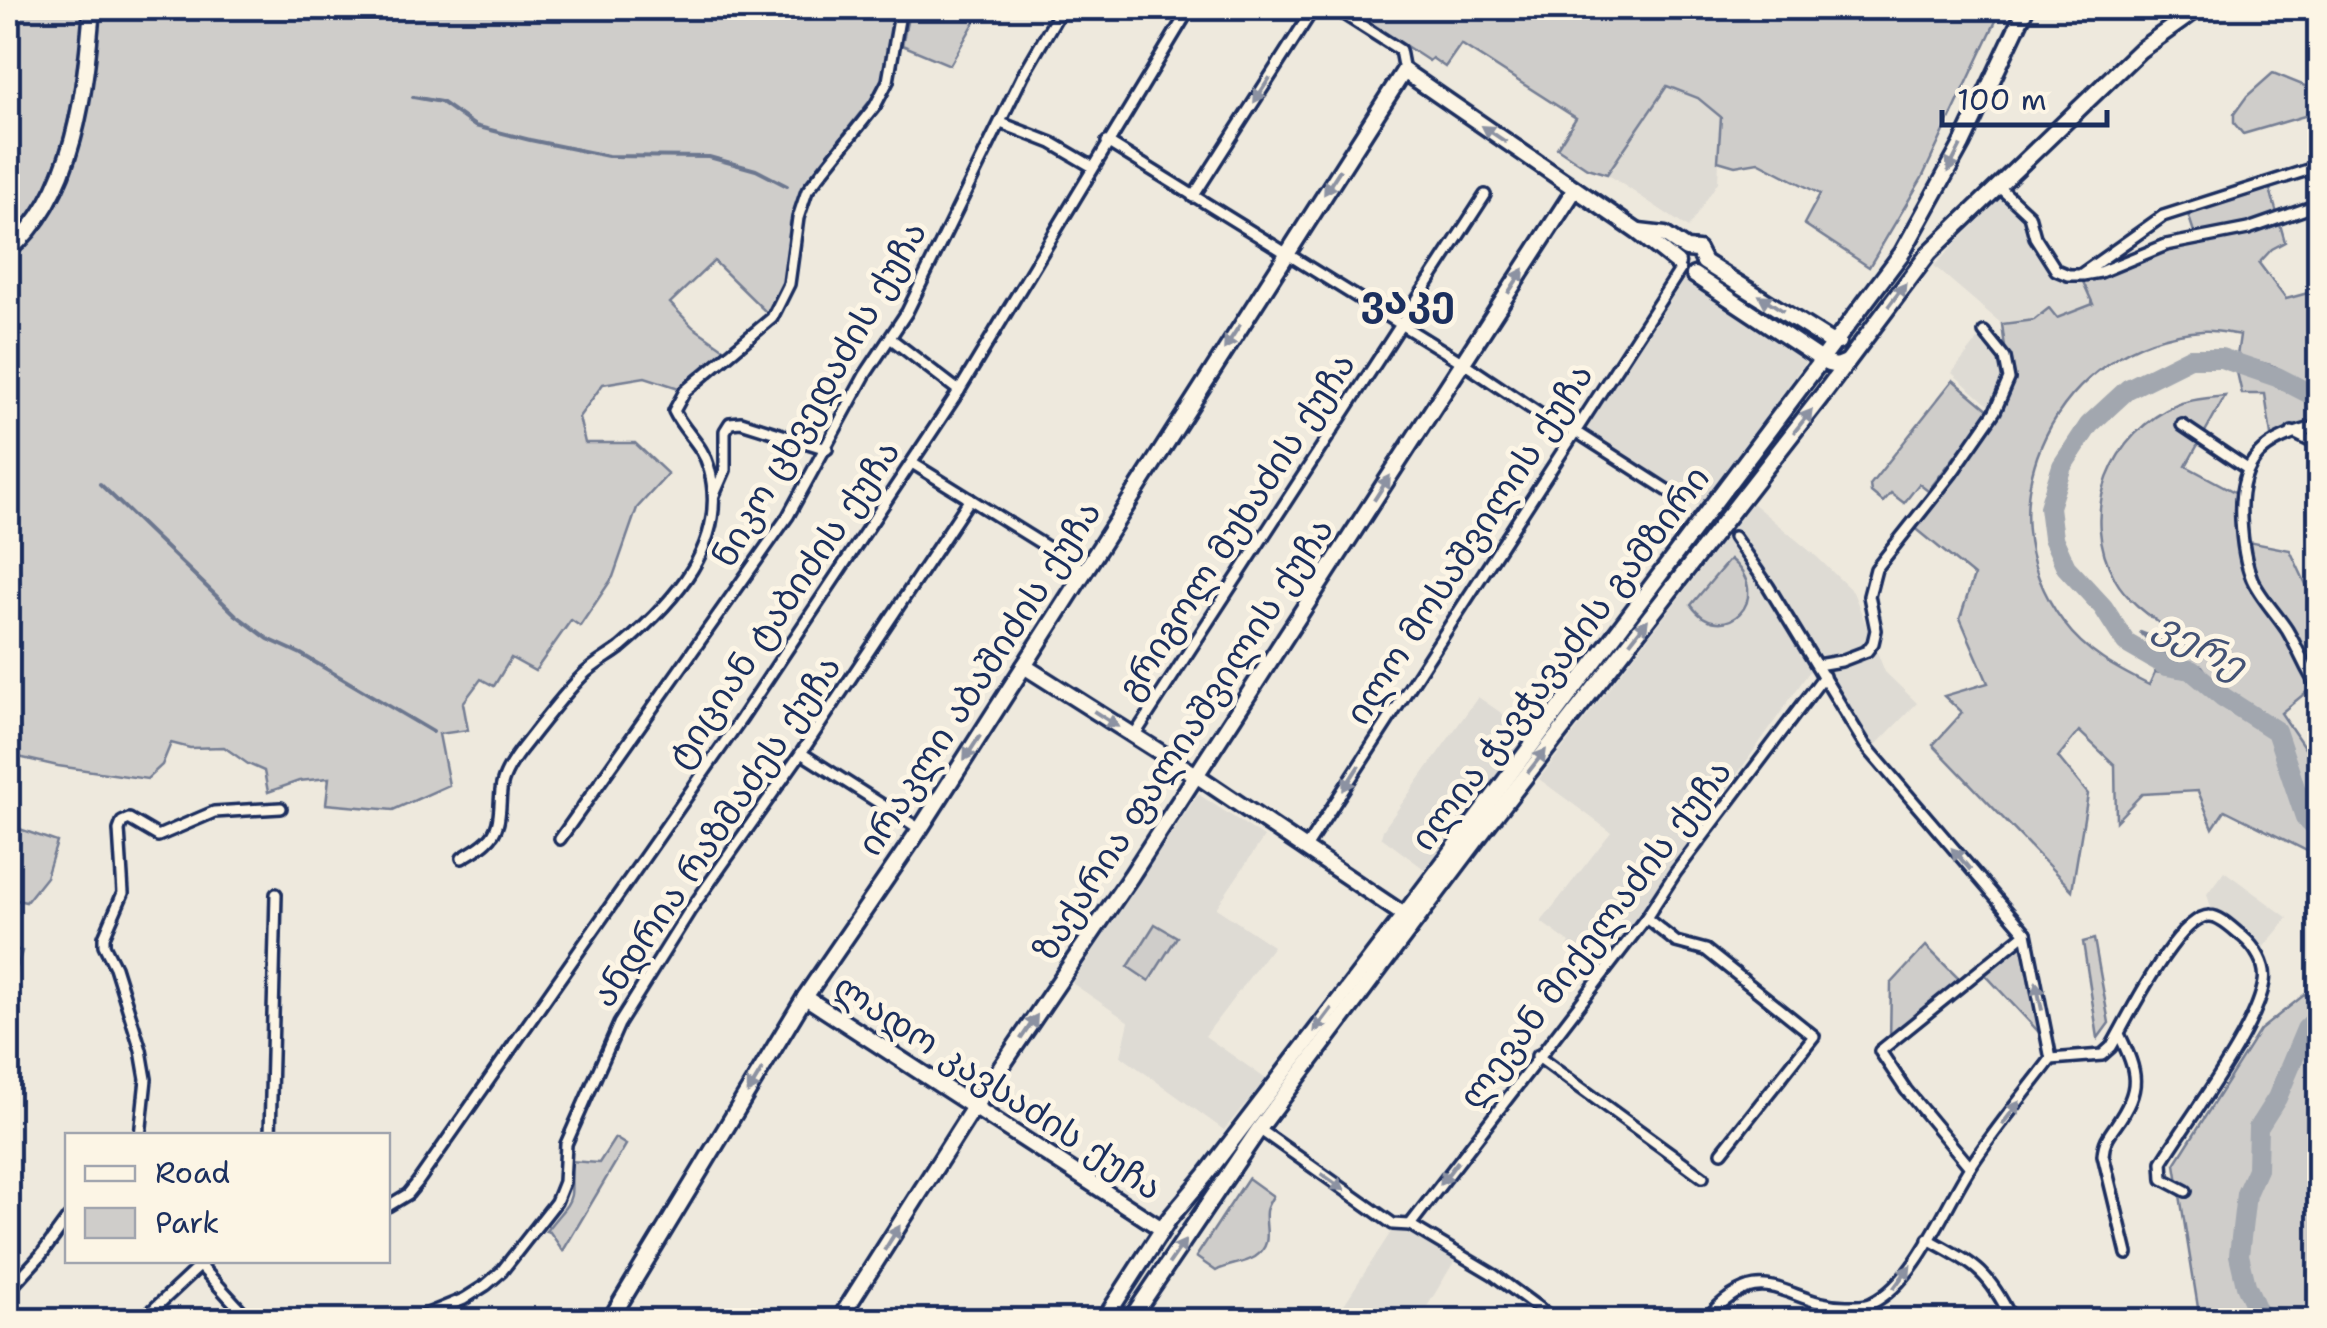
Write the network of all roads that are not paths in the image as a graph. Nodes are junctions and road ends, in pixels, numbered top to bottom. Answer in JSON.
{"nodes":[{"id":1,"x":92,"y":8,"type":"edge"},
{"id":2,"x":902,"y":8,"type":"edge"},
{"id":3,"x":1062,"y":8,"type":"edge"},
{"id":4,"x":1190,"y":8,"type":"edge"},
{"id":5,"x":1314,"y":8,"type":"edge"},
{"id":6,"x":1334,"y":8,"type":"edge"},
{"id":7,"x":2026,"y":8,"type":"edge"},
{"id":8,"x":2199,"y":8,"type":"edge"},
{"id":9,"x":1404,"y":71,"type":"junction"},
{"id":10,"x":1000,"y":122,"type":"junction"},
{"id":11,"x":1107,"y":142,"type":"junction"},
{"id":12,"x":2320,"y":166,"type":"edge"},
{"id":13,"x":1093,"y":167,"type":"junction"},
{"id":14,"x":1997,"y":185,"type":"junction"},
{"id":15,"x":1575,"y":189,"type":"junction"},
{"id":16,"x":1485,"y":195,"type":"dead end"},
{"id":17,"x":1193,"y":197,"type":"junction"},
{"id":18,"x":2320,"y":204,"type":"edge"},
{"id":19,"x":1638,"y":232,"type":"junction"},
{"id":20,"x":1686,"y":249,"type":"junction"},
{"id":21,"x":8,"y":251,"type":"edge"},
{"id":22,"x":1285,"y":256,"type":"junction"},
{"id":23,"x":1704,"y":262,"type":"junction"},
{"id":24,"x":1684,"y":269,"type":"junction"},
{"id":25,"x":2080,"y":275,"type":"junction"},
{"id":26,"x":1398,"y":324,"type":"junction"},
{"id":27,"x":1984,"y":332,"type":"dead end"},
{"id":28,"x":890,"y":338,"type":"junction"},
{"id":29,"x":1838,"y":342,"type":"junction"},
{"id":30,"x":1824,"y":360,"type":"junction"},
{"id":31,"x":1847,"y":362,"type":"junction"},
{"id":32,"x":1463,"y":364,"type":"junction"},
{"id":33,"x":959,"y":391,"type":"junction"},
{"id":34,"x":2182,"y":425,"type":"dead end"},
{"id":35,"x":2320,"y":426,"type":"edge"},
{"id":36,"x":1574,"y":431,"type":"junction"},
{"id":37,"x":2292,"y":432,"type":"junction"},
{"id":38,"x":2320,"y":446,"type":"edge"},
{"id":39,"x":827,"y":449,"type":"junction"},
{"id":40,"x":912,"y":463,"type":"junction"},
{"id":41,"x":2246,"y":468,"type":"junction"},
{"id":42,"x":1670,"y":492,"type":"dead end"},
{"id":43,"x":714,"y":494,"type":"junction"},
{"id":44,"x":1743,"y":498,"type":"junction"},
{"id":45,"x":970,"y":499,"type":"junction"},
{"id":46,"x":1734,"y":537,"type":"junction"},
{"id":47,"x":1710,"y":538,"type":"junction"},
{"id":48,"x":1084,"y":570,"type":"junction"},
{"id":49,"x":1817,"y":664,"type":"junction"},
{"id":50,"x":1024,"y":666,"type":"junction"},
{"id":51,"x":1824,"y":676,"type":"junction"},
{"id":52,"x":2320,"y":691,"type":"edge"},
{"id":53,"x":1134,"y":736,"type":"junction"},
{"id":54,"x":801,"y":753,"type":"junction"},
{"id":55,"x":1196,"y":775,"type":"junction"},
{"id":56,"x":281,"y":808,"type":"dead end"},
{"id":57,"x":920,"y":829,"type":"junction"},
{"id":58,"x":560,"y":839,"type":"dead end"},
{"id":59,"x":1305,"y":849,"type":"junction"},
{"id":60,"x":462,"y":858,"type":"dead end"},
{"id":61,"x":276,"y":894,"type":"dead end"},
{"id":62,"x":1646,"y":918,"type":"junction"},
{"id":63,"x":1409,"y":919,"type":"junction"},
{"id":64,"x":2026,"y":932,"type":"junction"},
{"id":65,"x":806,"y":998,"type":"junction"},
{"id":66,"x":2119,"y":1034,"type":"junction"},
{"id":67,"x":1538,"y":1056,"type":"junction"},
{"id":68,"x":2051,"y":1059,"type":"junction"},
{"id":69,"x":974,"y":1107,"type":"junction"},
{"id":70,"x":1259,"y":1129,"type":"junction"},
{"id":71,"x":140,"y":1133,"type":"edge"},
{"id":72,"x":270,"y":1133,"type":"edge"},
{"id":73,"x":1722,"y":1152,"type":"dead end"},
{"id":74,"x":1970,"y":1167,"type":"junction"},
{"id":75,"x":1702,"y":1177,"type":"dead end"},
{"id":76,"x":2186,"y":1191,"type":"dead end"},
{"id":77,"x":390,"y":1205,"type":"edge"},
{"id":78,"x":65,"y":1222,"type":"edge"},
{"id":79,"x":1410,"y":1225,"type":"junction"},
{"id":80,"x":1160,"y":1227,"type":"junction"},
{"id":81,"x":1928,"y":1239,"type":"junction"},
{"id":82,"x":2127,"y":1254,"type":"dead end"},
{"id":83,"x":199,"y":1263,"type":"edge"},
{"id":84,"x":201,"y":1263,"type":"edge"},
{"id":85,"x":8,"y":1291,"type":"edge"},
{"id":86,"x":142,"y":1320,"type":"edge"},
{"id":87,"x":250,"y":1320,"type":"edge"},
{"id":88,"x":413,"y":1320,"type":"edge"},
{"id":89,"x":610,"y":1320,"type":"edge"},
{"id":90,"x":840,"y":1320,"type":"edge"},
{"id":91,"x":1104,"y":1320,"type":"edge"},
{"id":92,"x":1130,"y":1320,"type":"edge"},
{"id":93,"x":1555,"y":1320,"type":"edge"},
{"id":94,"x":1705,"y":1320,"type":"edge"},
{"id":95,"x":2012,"y":1320,"type":"edge"}],
"edges":[{"from":1,"to":21,"type":"street"},
{"from":2,"to":43,"type":"street"},
{"from":3,"to":10,"type":"street","name":"ნიკო ცხვედაძის ქუჩა"},
{"from":4,"to":11,"type":"street","name":"ტიციან ტაბიძის ქუჩა"},
{"from":5,"to":17,"type":"street","one_way":true},
{"from":6,"to":9,"type":"street"},
{"from":7,"to":29,"type":"street","name":"ილია ჭავჭავაძის გამზირი","one_way":true},
{"from":8,"to":14,"type":"street","name":"ილია ჭავჭავაძის გამზირი"},
{"from":15,"to":9,"type":"street","one_way":true},
{"from":9,"to":22,"type":"street","name":"ირაკლი აბაშიძის ქუჩა","one_way":true},
{"from":10,"to":13,"type":"street"},
{"from":10,"to":28,"type":"street","name":"ნიკო ცხვედაძის ქუჩა"},
{"from":11,"to":13,"type":"street","name":"ტიციან ტაბიძის ქუჩა"},
{"from":11,"to":17,"type":"street"},
{"from":12,"to":25,"type":"street"},
{"from":13,"to":33,"type":"street","name":"ტიციან ტაბიძის ქუჩა"},
{"from":14,"to":25,"type":"street"},
{"from":31,"to":14,"type":"street","name":"ილია ჭავჭავაძის გამზირი","one_way":true},
{"from":15,"to":19,"type":"street"},
{"from":32,"to":15,"type":"street","name":"ზაქარია ფალიაშვილის ქუჩა","one_way":true},
{"from":16,"to":26,"type":"street","name":"გრიგოლ მუხაძის ქუჩა"},
{"from":17,"to":22,"type":"street"},
{"from":18,"to":25,"type":"street"},
{"from":19,"to":20,"type":"street"},
{"from":19,"to":24,"type":"street"},
{"from":20,"to":23,"type":"street"},
{"from":20,"to":24,"type":"street"},
{"from":22,"to":26,"type":"street"},
{"from":22,"to":48,"type":"street","name":"ირაკლი აბაშიძის ქუჩა","one_way":true},
{"from":23,"to":24,"type":"street"},
{"from":29,"to":23,"type":"street","one_way":true},
{"from":24,"to":30,"type":"street"},
{"from":24,"to":36,"type":"street","name":"ილო მოსაშვილის ქუჩა"},
{"from":26,"to":32,"type":"street"},
{"from":26,"to":53,"type":"street","name":"გრიგოლ მუხაძის ქუჩა"},
{"from":27,"to":49,"type":"street"},
{"from":28,"to":33,"type":"street"},
{"from":28,"to":39,"type":"street","name":"ნიკო ცხვედაძის ქუჩა"},
{"from":29,"to":30,"type":"street","name":"ილია ჭავჭავაძის გამზირი"},
{"from":30,"to":31,"type":"street"},
{"from":30,"to":63,"type":"street","name":"ილია ჭავჭავაძის გამზირი"},
{"from":44,"to":31,"type":"street","name":"ილია ჭავჭავაძის გამზირი","one_way":true},
{"from":32,"to":36,"type":"street"},
{"from":55,"to":32,"type":"street","name":"ზაქარია ფალიაშვილის ქუჩა","one_way":true},
{"from":33,"to":40,"type":"street","name":"ტიციან ტაბიძის ქუჩა"},
{"from":34,"to":41,"type":"street"},
{"from":35,"to":37,"type":"street"},
{"from":36,"to":42,"type":"street"},
{"from":36,"to":59,"type":"street","name":"ილო მოსაშვილის ქუჩა","one_way":true},
{"from":37,"to":38,"type":"street"},
{"from":37,"to":41,"type":"street"},
{"from":39,"to":43,"type":"street"},
{"from":39,"to":58,"type":"street","name":"ნიკო ცხვედაძის ქუჩა"},
{"from":40,"to":45,"type":"street"},
{"from":40,"to":77,"type":"street","name":"ტიციან ტაბიძის ქუჩა"},
{"from":41,"to":52,"type":"street"},
{"from":43,"to":60,"type":"street"},
{"from":44,"to":46,"type":"street"},
{"from":44,"to":47,"type":"street","name":"ილია ჭავჭავაძის გამზირი"},
{"from":45,"to":48,"type":"street"},
{"from":45,"to":54,"type":"street","name":"ანდრია რაზმაძეს ქუჩა"},
{"from":46,"to":47,"type":"street"},
{"from":46,"to":49,"type":"street"},
{"from":63,"to":47,"type":"street","name":"ილია ჭავჭავაძის გამზირი","one_way":true},
{"from":48,"to":50,"type":"street","name":"ირაკლი აბაშიძის ქუჩა"},
{"from":49,"to":51,"type":"street"},
{"from":50,"to":53,"type":"street","one_way":true},
{"from":50,"to":57,"type":"street","name":"ირაკლი აბაშიძის ქუჩა","one_way":true},
{"from":51,"to":62,"type":"street","name":"ლევან მიქელაძის ქუჩა"},
{"from":64,"to":51,"type":"street","one_way":true},
{"from":53,"to":55,"type":"street"},
{"from":54,"to":57,"type":"street"},
{"from":54,"to":88,"type":"street","name":"ანდრია რაზმაძეს ქუჩა"},
{"from":55,"to":59,"type":"street"},
{"from":69,"to":55,"type":"street","name":"ზაქარია ფალიაშვილის ქუჩა","one_way":true},
{"from":56,"to":71,"type":"street"},
{"from":57,"to":65,"type":"street","name":"ირაკლი აბაშიძის ქუჩა"},
{"from":59,"to":63,"type":"street"},
{"from":61,"to":72,"type":"street"},
{"from":62,"to":67,"type":"street","name":"ლევან მიქელაძის ქუჩა"},
{"from":62,"to":73,"type":"street"},
{"from":63,"to":70,"type":"street","name":"ილია ჭავჭავაძის გამზირი"},
{"from":63,"to":80,"type":"street","name":"ილია ჭავჭავაძის გამზირი","one_way":true},
{"from":68,"to":64,"type":"street","one_way":true},
{"from":64,"to":74,"type":"street"},
{"from":65,"to":69,"type":"street","name":"ლადო კავსაძის ქუჩა"},
{"from":65,"to":89,"type":"street","name":"ირაკლი აბაშიძის ქუჩა","one_way":true},
{"from":66,"to":68,"type":"street"},
{"from":66,"to":76,"type":"street"},
{"from":66,"to":82,"type":"street"},
{"from":67,"to":75,"type":"street"},
{"from":67,"to":79,"type":"street","name":"ლევან მიქელაძის ქუჩა","one_way":true},
{"from":74,"to":68,"type":"street","one_way":true},
{"from":69,"to":80,"type":"street","name":"ლადო კავსაძის ქუჩა"},
{"from":90,"to":69,"type":"street","name":"ზაქარია ფალიაშვილის ქუჩა","one_way":true},
{"from":70,"to":79,"type":"street","one_way":true},
{"from":92,"to":70,"type":"street","name":"ილია ჭავჭავაძის გამზირი","one_way":true},
{"from":74,"to":81,"type":"street"},
{"from":78,"to":85,"type":"street"},
{"from":79,"to":93,"type":"street"},
{"from":80,"to":91,"type":"street","name":"ილია ჭავჭავაძის გამზირი"},
{"from":94,"to":81,"type":"street","one_way":true},
{"from":81,"to":95,"type":"street"},
{"from":83,"to":86,"type":"street"},
{"from":84,"to":87,"type":"street"}]}
